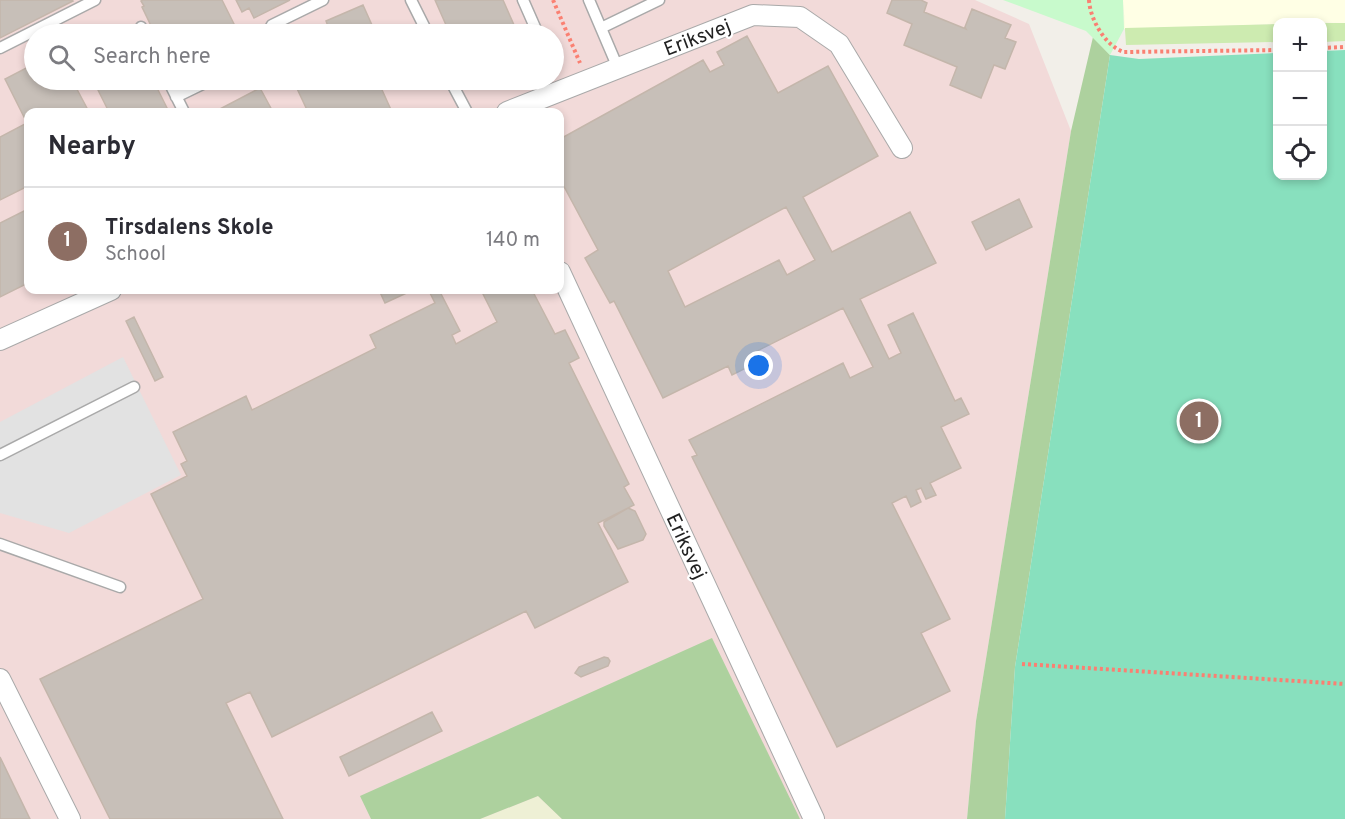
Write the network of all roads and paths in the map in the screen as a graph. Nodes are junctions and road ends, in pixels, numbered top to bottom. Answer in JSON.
{"nodes":[{"id":1,"x":95,"y":0,"type":"edge"},
{"id":2,"x":323,"y":0,"type":"edge"},
{"id":3,"x":411,"y":0,"type":"edge"},
{"id":4,"x":524,"y":0,"type":"edge"},
{"id":5,"x":552,"y":0,"type":"edge"},
{"id":6,"x":590,"y":0,"type":"edge"},
{"id":7,"x":659,"y":0,"type":"edge"},
{"id":8,"x":1089,"y":0,"type":"edge"},
{"id":9,"x":48,"y":24,"type":"edge"},
{"id":10,"x":274,"y":24,"type":"edge"},
{"id":11,"x":423,"y":24,"type":"edge"},
{"id":12,"x":534,"y":24,"type":"edge"},
{"id":13,"x":563,"y":24,"type":"edge"},
{"id":14,"x":564,"y":27,"type":"edge"},
{"id":15,"x":601,"y":28,"type":"junction"},
{"id":16,"x":24,"y":36,"type":"edge"},
{"id":17,"x":1345,"y":47,"type":"edge"},
{"id":18,"x":0,"y":48,"type":"edge"},
{"id":19,"x":1327,"y":48,"type":"edge"},
{"id":20,"x":1273,"y":50,"type":"edge"},
{"id":21,"x":618,"y":68,"type":"junction"},
{"id":22,"x":588,"y":80,"type":"junction"},
{"id":23,"x":564,"y":87,"type":"edge"},
{"id":24,"x":173,"y":90,"type":"edge"},
{"id":25,"x":189,"y":90,"type":"edge"},
{"id":26,"x":455,"y":90,"type":"edge"},
{"id":27,"x":552,"y":90,"type":"edge"},
{"id":28,"x":176,"y":96,"type":"junction"},
{"id":29,"x":182,"y":108,"type":"edge"},
{"id":30,"x":465,"y":108,"type":"edge"},
{"id":31,"x":515,"y":108,"type":"edge"},
{"id":32,"x":902,"y":148,"type":"dead end"},
{"id":33,"x":564,"y":281,"type":"edge"},
{"id":34,"x":102,"y":294,"type":"edge"},
{"id":35,"x":0,"y":340,"type":"edge"},
{"id":36,"x":134,"y":387,"type":"dead end"},
{"id":37,"x":0,"y":455,"type":"edge"},
{"id":38,"x":0,"y":544,"type":"edge"},
{"id":39,"x":120,"y":587,"type":"dead end"},
{"id":40,"x":1022,"y":664,"type":"dead end"},
{"id":41,"x":0,"y":679,"type":"edge"},
{"id":42,"x":1345,"y":684,"type":"edge"},
{"id":43,"x":70,"y":819,"type":"edge"},
{"id":44,"x":814,"y":819,"type":"edge"}],
"edges":[{"from":1,"to":9,"type":"lane"},
{"from":2,"to":10,"type":"lane"},
{"from":3,"to":11,"type":"lane"},
{"from":4,"to":12,"type":"lane"},
{"from":5,"to":13,"type":"path"},
{"from":6,"to":15,"type":"lane"},
{"from":7,"to":15,"type":"lane"},
{"from":8,"to":20,"type":"path"},
{"from":14,"to":22,"type":"path"},
{"from":15,"to":21,"type":"lane"},
{"from":16,"to":18,"type":"lane"},
{"from":17,"to":19,"type":"path"},
{"from":21,"to":22,"type":"street","name":"Eriksvej"},
{"from":21,"to":32,"type":"street","name":"Eriksvej"},
{"from":22,"to":23,"type":"street","name":"Eriksvej"},
{"from":24,"to":28,"type":"lane"},
{"from":25,"to":28,"type":"lane"},
{"from":26,"to":30,"type":"lane"},
{"from":27,"to":31,"type":"street","name":"Eriksvej"},
{"from":28,"to":29,"type":"lane"},
{"from":33,"to":44,"type":"street","name":"Eriksvej"},
{"from":34,"to":35,"type":"street"},
{"from":36,"to":37,"type":"lane"},
{"from":38,"to":39,"type":"lane"},
{"from":40,"to":42,"type":"path"},
{"from":41,"to":43,"type":"street"}]}
